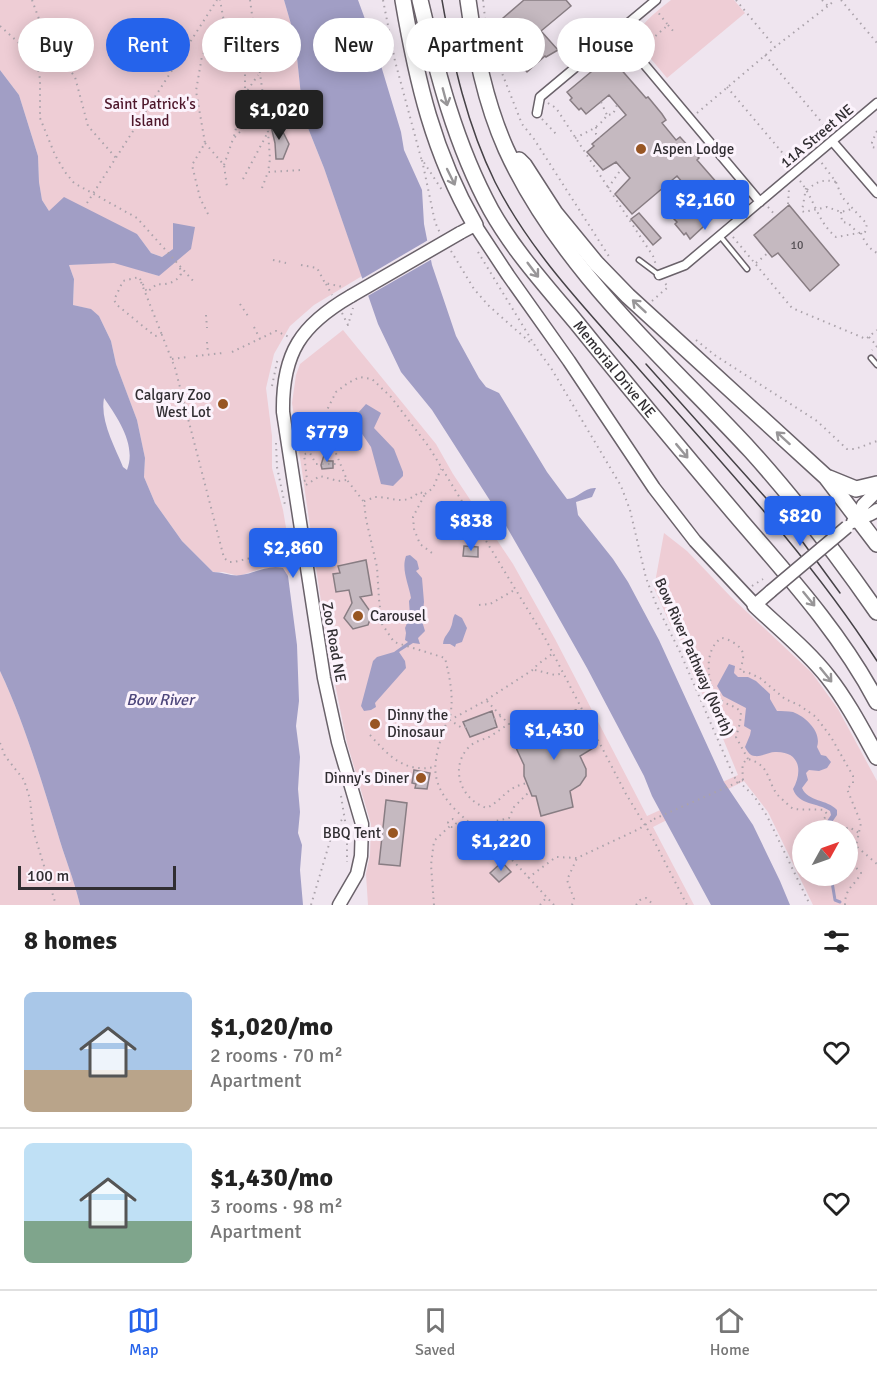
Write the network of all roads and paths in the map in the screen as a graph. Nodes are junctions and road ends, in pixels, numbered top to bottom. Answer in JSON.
{"nodes":[{"id":1,"x":32,"y":0,"type":"edge"},
{"id":2,"x":218,"y":0,"type":"edge"},
{"id":3,"x":250,"y":0,"type":"edge"},
{"id":4,"x":403,"y":0,"type":"edge"},
{"id":5,"x":420,"y":0,"type":"edge"},
{"id":6,"x":468,"y":0,"type":"edge"},
{"id":7,"x":483,"y":0,"type":"edge"},
{"id":8,"x":656,"y":0,"type":"edge"},
{"id":9,"x":736,"y":0,"type":"edge"},
{"id":10,"x":822,"y":0,"type":"edge"},
{"id":11,"x":835,"y":0,"type":"edge"},
{"id":12,"x":841,"y":0,"type":"edge"},
{"id":13,"x":828,"y":6,"type":"junction"},
{"id":14,"x":252,"y":18,"type":"edge"},
{"id":15,"x":485,"y":18,"type":"edge"},
{"id":16,"x":635,"y":18,"type":"edge"},
{"id":17,"x":0,"y":26,"type":"edge"},
{"id":18,"x":674,"y":32,"type":"dead end"},
{"id":19,"x":655,"y":36,"type":"edge"},
{"id":20,"x":877,"y":43,"type":"edge"},
{"id":21,"x":775,"y":47,"type":"junction"},
{"id":22,"x":765,"y":55,"type":"junction"},
{"id":23,"x":247,"y":72,"type":"edge"},
{"id":24,"x":259,"y":72,"type":"edge"},
{"id":25,"x":502,"y":72,"type":"edge"},
{"id":26,"x":570,"y":72,"type":"edge"},
{"id":27,"x":651,"y":72,"type":"edge"},
{"id":28,"x":259,"y":75,"type":"junction"},
{"id":29,"x":727,"y":87,"type":"junction"},
{"id":30,"x":245,"y":94,"type":"junction"},
{"id":31,"x":540,"y":97,"type":"junction"},
{"id":32,"x":601,"y":102,"type":"dead end"},
{"id":33,"x":877,"y":103,"type":"edge"},
{"id":34,"x":617,"y":105,"type":"dead end"},
{"id":35,"x":264,"y":107,"type":"junction"},
{"id":36,"x":537,"y":113,"type":"dead end"},
{"id":37,"x":607,"y":115,"type":"junction"},
{"id":38,"x":690,"y":119,"type":"junction"},
{"id":39,"x":596,"y":127,"type":"junction"},
{"id":40,"x":877,"y":131,"type":"edge"},
{"id":41,"x":268,"y":132,"type":"junction"},
{"id":42,"x":575,"y":138,"type":"junction"},
{"id":43,"x":600,"y":138,"type":"dead end"},
{"id":44,"x":233,"y":139,"type":"junction"},
{"id":45,"x":833,"y":140,"type":"junction"},
{"id":46,"x":873,"y":141,"type":"junction"},
{"id":47,"x":205,"y":142,"type":"junction"},
{"id":48,"x":877,"y":143,"type":"edge"},
{"id":49,"x":877,"y":148,"type":"edge"},
{"id":50,"x":507,"y":151,"type":"junction"},
{"id":51,"x":116,"y":158,"type":"junction"},
{"id":52,"x":421,"y":158,"type":"dead end"},
{"id":53,"x":819,"y":160,"type":"dead end"},
{"id":54,"x":224,"y":165,"type":"junction"},
{"id":55,"x":622,"y":168,"type":"dead end"},
{"id":56,"x":302,"y":170,"type":"dead end"},
{"id":57,"x":267,"y":172,"type":"junction"},
{"id":58,"x":797,"y":174,"type":"junction"},
{"id":59,"x":243,"y":179,"type":"dead end"},
{"id":60,"x":836,"y":182,"type":"junction"},
{"id":61,"x":683,"y":183,"type":"dead end"},
{"id":62,"x":789,"y":186,"type":"dead end"},
{"id":63,"x":227,"y":187,"type":"dead end"},
{"id":64,"x":262,"y":188,"type":"dead end"},
{"id":65,"x":608,"y":188,"type":"junction"},
{"id":66,"x":662,"y":189,"type":"dead end"},
{"id":67,"x":807,"y":189,"type":"junction"},
{"id":68,"x":93,"y":194,"type":"junction"},
{"id":69,"x":877,"y":194,"type":"edge"},
{"id":70,"x":679,"y":198,"type":"junction"},
{"id":71,"x":87,"y":203,"type":"dead end"},
{"id":72,"x":763,"y":203,"type":"junction"},
{"id":73,"x":686,"y":204,"type":"dead end"},
{"id":74,"x":788,"y":204,"type":"dead end"},
{"id":75,"x":816,"y":209,"type":"junction"},
{"id":76,"x":853,"y":209,"type":"junction"},
{"id":77,"x":841,"y":212,"type":"junction"},
{"id":78,"x":208,"y":214,"type":"dead end"},
{"id":79,"x":776,"y":216,"type":"dead end"},
{"id":80,"x":476,"y":225,"type":"junction"},
{"id":81,"x":859,"y":233,"type":"junction"},
{"id":82,"x":731,"y":234,"type":"dead end"},
{"id":83,"x":720,"y":236,"type":"junction"},
{"id":84,"x":444,"y":239,"type":"dead end"},
{"id":85,"x":449,"y":248,"type":"dead end"},
{"id":86,"x":477,"y":250,"type":"dead end"},
{"id":87,"x":769,"y":252,"type":"dead end"},
{"id":88,"x":877,"y":253,"type":"edge"},
{"id":89,"x":273,"y":260,"type":"dead end"},
{"id":90,"x":611,"y":260,"type":"dead end"},
{"id":91,"x":639,"y":260,"type":"dead end"},
{"id":92,"x":286,"y":262,"type":"dead end"},
{"id":93,"x":756,"y":264,"type":"junction"},
{"id":94,"x":301,"y":266,"type":"dead end"},
{"id":95,"x":180,"y":267,"type":"junction"},
{"id":96,"x":747,"y":269,"type":"dead end"},
{"id":97,"x":659,"y":275,"type":"junction"},
{"id":98,"x":140,"y":281,"type":"dead end"},
{"id":99,"x":195,"y":283,"type":"dead end"},
{"id":100,"x":325,"y":283,"type":"junction"},
{"id":101,"x":350,"y":297,"type":"junction"},
{"id":102,"x":333,"y":298,"type":"dead end"},
{"id":103,"x":649,"y":303,"type":"dead end"},
{"id":104,"x":240,"y":304,"type":"dead end"},
{"id":105,"x":340,"y":310,"type":"dead end"},
{"id":106,"x":206,"y":315,"type":"dead end"},
{"id":107,"x":248,"y":316,"type":"dead end"},
{"id":108,"x":254,"y":327,"type":"dead end"},
{"id":109,"x":207,"y":328,"type":"dead end"},
{"id":110,"x":877,"y":330,"type":"edge"},
{"id":111,"x":162,"y":335,"type":"junction"},
{"id":112,"x":289,"y":337,"type":"dead end"},
{"id":113,"x":694,"y":338,"type":"dead end"},
{"id":114,"x":261,"y":339,"type":"junction"},
{"id":115,"x":207,"y":342,"type":"dead end"},
{"id":116,"x":537,"y":349,"type":"junction"},
{"id":117,"x":232,"y":352,"type":"dead end"},
{"id":118,"x":223,"y":353,"type":"dead end"},
{"id":119,"x":208,"y":355,"type":"junction"},
{"id":120,"x":196,"y":356,"type":"dead end"},
{"id":121,"x":188,"y":357,"type":"dead end"},
{"id":122,"x":871,"y":358,"type":"dead end"},
{"id":123,"x":172,"y":359,"type":"junction"},
{"id":124,"x":877,"y":365,"type":"edge"},
{"id":125,"x":877,"y":441,"type":"edge"},
{"id":126,"x":340,"y":465,"type":"junction"},
{"id":127,"x":441,"y":468,"type":"junction"},
{"id":128,"x":826,"y":477,"type":"junction"},
{"id":129,"x":347,"y":480,"type":"junction"},
{"id":130,"x":301,"y":481,"type":"dead end"},
{"id":131,"x":877,"y":484,"type":"edge"},
{"id":132,"x":302,"y":486,"type":"dead end"},
{"id":133,"x":877,"y":491,"type":"edge"},
{"id":134,"x":425,"y":494,"type":"junction"},
{"id":135,"x":364,"y":501,"type":"junction"},
{"id":136,"x":877,"y":510,"type":"edge"},
{"id":137,"x":852,"y":522,"type":"junction"},
{"id":138,"x":877,"y":544,"type":"edge"},
{"id":139,"x":293,"y":548,"type":"dead end"},
{"id":140,"x":432,"y":553,"type":"dead end"},
{"id":141,"x":763,"y":579,"type":"dead end"},
{"id":142,"x":746,"y":586,"type":"dead end"},
{"id":143,"x":516,"y":590,"type":"junction"},
{"id":144,"x":479,"y":605,"type":"dead end"},
{"id":145,"x":754,"y":605,"type":"junction"},
{"id":146,"x":877,"y":612,"type":"edge"},
{"id":147,"x":554,"y":654,"type":"junction"},
{"id":148,"x":534,"y":669,"type":"junction"},
{"id":149,"x":564,"y":674,"type":"junction"},
{"id":150,"x":486,"y":700,"type":"junction"},
{"id":151,"x":877,"y":702,"type":"edge"},
{"id":152,"x":501,"y":716,"type":"junction"},
{"id":153,"x":494,"y":719,"type":"dead end"},
{"id":154,"x":450,"y":720,"type":"junction"},
{"id":155,"x":465,"y":727,"type":"dead end"},
{"id":156,"x":370,"y":735,"type":"dead end"},
{"id":157,"x":0,"y":743,"type":"edge"},
{"id":158,"x":877,"y":757,"type":"edge"},
{"id":159,"x":748,"y":759,"type":"junction"},
{"id":160,"x":435,"y":766,"type":"junction"},
{"id":161,"x":527,"y":783,"type":"dead end"},
{"id":162,"x":530,"y":791,"type":"dead end"},
{"id":163,"x":460,"y":815,"type":"junction"},
{"id":164,"x":344,"y":817,"type":"dead end"},
{"id":165,"x":455,"y":820,"type":"junction"},
{"id":166,"x":823,"y":820,"type":"edge"},
{"id":167,"x":644,"y":825,"type":"junction"},
{"id":168,"x":450,"y":826,"type":"junction"},
{"id":169,"x":859,"y":833,"type":"joint"},
{"id":170,"x":485,"y":836,"type":"junction"},
{"id":171,"x":576,"y":858,"type":"junction"},
{"id":172,"x":877,"y":864,"type":"edge"},
{"id":173,"x":528,"y":878,"type":"junction"},
{"id":174,"x":850,"y":886,"type":"edge"},
{"id":175,"x":547,"y":897,"type":"junction"},
{"id":176,"x":345,"y":902,"type":"edge"},
{"id":177,"x":56,"y":905,"type":"edge"},
{"id":178,"x":311,"y":905,"type":"edge"},
{"id":179,"x":434,"y":905,"type":"edge"},
{"id":180,"x":540,"y":905,"type":"edge"},
{"id":181,"x":554,"y":905,"type":"edge"},
{"id":182,"x":572,"y":905,"type":"edge"},
{"id":183,"x":636,"y":905,"type":"edge"},
{"id":184,"x":654,"y":905,"type":"edge"},
{"id":185,"x":687,"y":905,"type":"edge"},
{"id":186,"x":810,"y":905,"type":"edge"},
{"id":187,"x":845,"y":905,"type":"edge"}],
"edges":[{"from":1,"to":51,"type":"path"},
{"from":2,"to":47,"type":"path"},
{"from":2,"to":51,"type":"path"},
{"from":3,"to":14,"type":"path"},
{"from":4,"to":80,"type":"highway","one_way":true},
{"from":5,"to":151,"type":"highway","name":"Memorial Drive NE","one_way":true},
{"from":6,"to":50,"type":"highway"},
{"from":7,"to":15,"type":"path"},
{"from":8,"to":16,"type":"street"},
{"from":9,"to":21,"type":"path"},
{"from":10,"to":13,"type":"path"},
{"from":11,"to":13,"type":"path"},
{"from":12,"to":20,"type":"path"},
{"from":13,"to":21,"type":"path"},
{"from":17,"to":68,"type":"path"},
{"from":18,"to":19,"type":"path"},
{"from":21,"to":22,"type":"path"},
{"from":22,"to":29,"type":"path"},
{"from":22,"to":45,"type":"path"},
{"from":23,"to":30,"type":"path"},
{"from":24,"to":28,"type":"path"},
{"from":25,"to":90,"type":"path"},
{"from":26,"to":31,"type":"street"},
{"from":27,"to":38,"type":"street"},
{"from":28,"to":30,"type":"path"},
{"from":28,"to":35,"type":"path"},
{"from":29,"to":38,"type":"path"},
{"from":29,"to":58,"type":"path"},
{"from":30,"to":44,"type":"path"},
{"from":31,"to":36,"type":"street"},
{"from":31,"to":42,"type":"path"},
{"from":32,"to":37,"type":"path"},
{"from":33,"to":45,"type":"street","name":"11A Street NE"},
{"from":34,"to":37,"type":"path"},
{"from":35,"to":41,"type":"path"},
{"from":35,"to":44,"type":"path"},
{"from":37,"to":39,"type":"path"},
{"from":38,"to":72,"type":"street"},
{"from":39,"to":42,"type":"path"},
{"from":39,"to":43,"type":"path"},
{"from":40,"to":46,"type":"path"},
{"from":41,"to":57,"type":"path"},
{"from":41,"to":59,"type":"path"},
{"from":42,"to":65,"type":"path"},
{"from":44,"to":54,"type":"path"},
{"from":45,"to":58,"type":"street","name":"11A Street NE"},
{"from":45,"to":69,"type":"street"},
{"from":46,"to":48,"type":"path"},
{"from":46,"to":49,"type":"path"},
{"from":47,"to":54,"type":"path"},
{"from":47,"to":78,"type":"path"},
{"from":128,"to":50,"type":"highway","one_way":true},
{"from":50,"to":146,"type":"highway"},
{"from":51,"to":68,"type":"path"},
{"from":52,"to":84,"type":"path"},
{"from":53,"to":60,"type":"path"},
{"from":54,"to":63,"type":"path"},
{"from":55,"to":65,"type":"path"},
{"from":56,"to":57,"type":"path"},
{"from":57,"to":64,"type":"path"},
{"from":58,"to":67,"type":"path"},
{"from":58,"to":72,"type":"street","name":"11A Street NE"},
{"from":60,"to":67,"type":"path"},
{"from":60,"to":76,"type":"path"},
{"from":61,"to":70,"type":"path"},
{"from":62,"to":74,"type":"path"},
{"from":65,"to":97,"type":"path"},
{"from":66,"to":70,"type":"path"},
{"from":67,"to":75,"type":"path"},
{"from":67,"to":75,"type":"path"},
{"from":68,"to":71,"type":"path"},
{"from":68,"to":95,"type":"path"},
{"from":70,"to":73,"type":"path"},
{"from":72,"to":79,"type":"path"},
{"from":72,"to":83,"type":"street","name":"11A Street NE"},
{"from":75,"to":77,"type":"path"},
{"from":75,"to":81,"type":"path"},
{"from":76,"to":77,"type":"path"},
{"from":76,"to":81,"type":"path"},
{"from":77,"to":81,"type":"path"},
{"from":80,"to":101,"type":"street","name":"Zoo Road NE","bridge":true},
{"from":80,"to":145,"type":"street"},
{"from":81,"to":88,"type":"path"},
{"from":82,"to":93,"type":"path"},
{"from":83,"to":96,"type":"lane"},
{"from":83,"to":97,"type":"street","name":"11A Street NE"},
{"from":85,"to":116,"type":"path","name":"Bow River Pathway (North)"},
{"from":86,"to":116,"type":"path","name":"Bow River Pathway (North)"},
{"from":87,"to":93,"type":"path"},
{"from":89,"to":92,"type":"path"},
{"from":91,"to":97,"type":"lane"},
{"from":93,"to":110,"type":"path"},
{"from":94,"to":100,"type":"path"},
{"from":95,"to":99,"type":"path"},
{"from":95,"to":111,"type":"path"},
{"from":97,"to":103,"type":"path"},
{"from":98,"to":111,"type":"path"},
{"from":100,"to":101,"type":"path"},
{"from":100,"to":102,"type":"path"},
{"from":101,"to":105,"type":"path"},
{"from":101,"to":176,"type":"street","name":"Zoo Road NE"},
{"from":104,"to":107,"type":"path"},
{"from":106,"to":109,"type":"path"},
{"from":108,"to":114,"type":"path"},
{"from":111,"to":123,"type":"path"},
{"from":112,"to":114,"type":"path"},
{"from":113,"to":125,"type":"path"},
{"from":114,"to":117,"type":"path"},
{"from":115,"to":119,"type":"path"},
{"from":116,"to":186,"type":"path","name":"Bow River Pathway (North)"},
{"from":118,"to":119,"type":"path"},
{"from":119,"to":120,"type":"path"},
{"from":121,"to":123,"type":"path"},
{"from":122,"to":124,"type":"lane"},
{"from":123,"to":139,"type":"path"},
{"from":126,"to":127,"type":"path"},
{"from":126,"to":129,"type":"path"},
{"from":126,"to":130,"type":"path"},
{"from":127,"to":134,"type":"path"},
{"from":127,"to":143,"type":"path"},
{"from":128,"to":131,"type":"highway"},
{"from":128,"to":137,"type":"highway"},
{"from":129,"to":132,"type":"path"},
{"from":129,"to":135,"type":"path"},
{"from":133,"to":137,"type":"street"},
{"from":134,"to":135,"type":"path"},
{"from":134,"to":140,"type":"path"},
{"from":135,"to":154,"type":"path"},
{"from":136,"to":137,"type":"street"},
{"from":137,"to":138,"type":"highway"},
{"from":137,"to":145,"type":"street","bridge":true},
{"from":141,"to":142,"type":"path"},
{"from":143,"to":144,"type":"path"},
{"from":143,"to":147,"type":"path"},
{"from":145,"to":158,"type":"highway","one_way":true},
{"from":147,"to":148,"type":"path"},
{"from":147,"to":149,"type":"path"},
{"from":148,"to":149,"type":"path"},
{"from":148,"to":150,"type":"path"},
{"from":149,"to":167,"type":"path"},
{"from":150,"to":152,"type":"path"},
{"from":150,"to":154,"type":"path"},
{"from":152,"to":153,"type":"path"},
{"from":152,"to":161,"type":"path"},
{"from":154,"to":155,"type":"path"},
{"from":154,"to":160,"type":"path"},
{"from":156,"to":160,"type":"path"},
{"from":157,"to":177,"type":"path"},
{"from":159,"to":166,"type":"path"},
{"from":159,"to":167,"type":"path","bridge":true},
{"from":159,"to":169,"type":"path"},
{"from":160,"to":163,"type":"path"},
{"from":162,"to":170,"type":"path"},
{"from":163,"to":165,"type":"path"},
{"from":163,"to":170,"type":"path"},
{"from":164,"to":178,"type":"path"},
{"from":165,"to":168,"type":"path"},
{"from":165,"to":168,"type":"path"},
{"from":167,"to":171,"type":"path"},
{"from":167,"to":185,"type":"path"},
{"from":168,"to":179,"type":"path"},
{"from":169,"to":172,"type":"path"},
{"from":170,"to":173,"type":"path"},
{"from":171,"to":173,"type":"path"},
{"from":171,"to":182,"type":"path"},
{"from":173,"to":175,"type":"path"},
{"from":174,"to":187,"type":"path"},
{"from":175,"to":180,"type":"path"},
{"from":175,"to":181,"type":"path"},
{"from":183,"to":184,"type":"path"}]}
